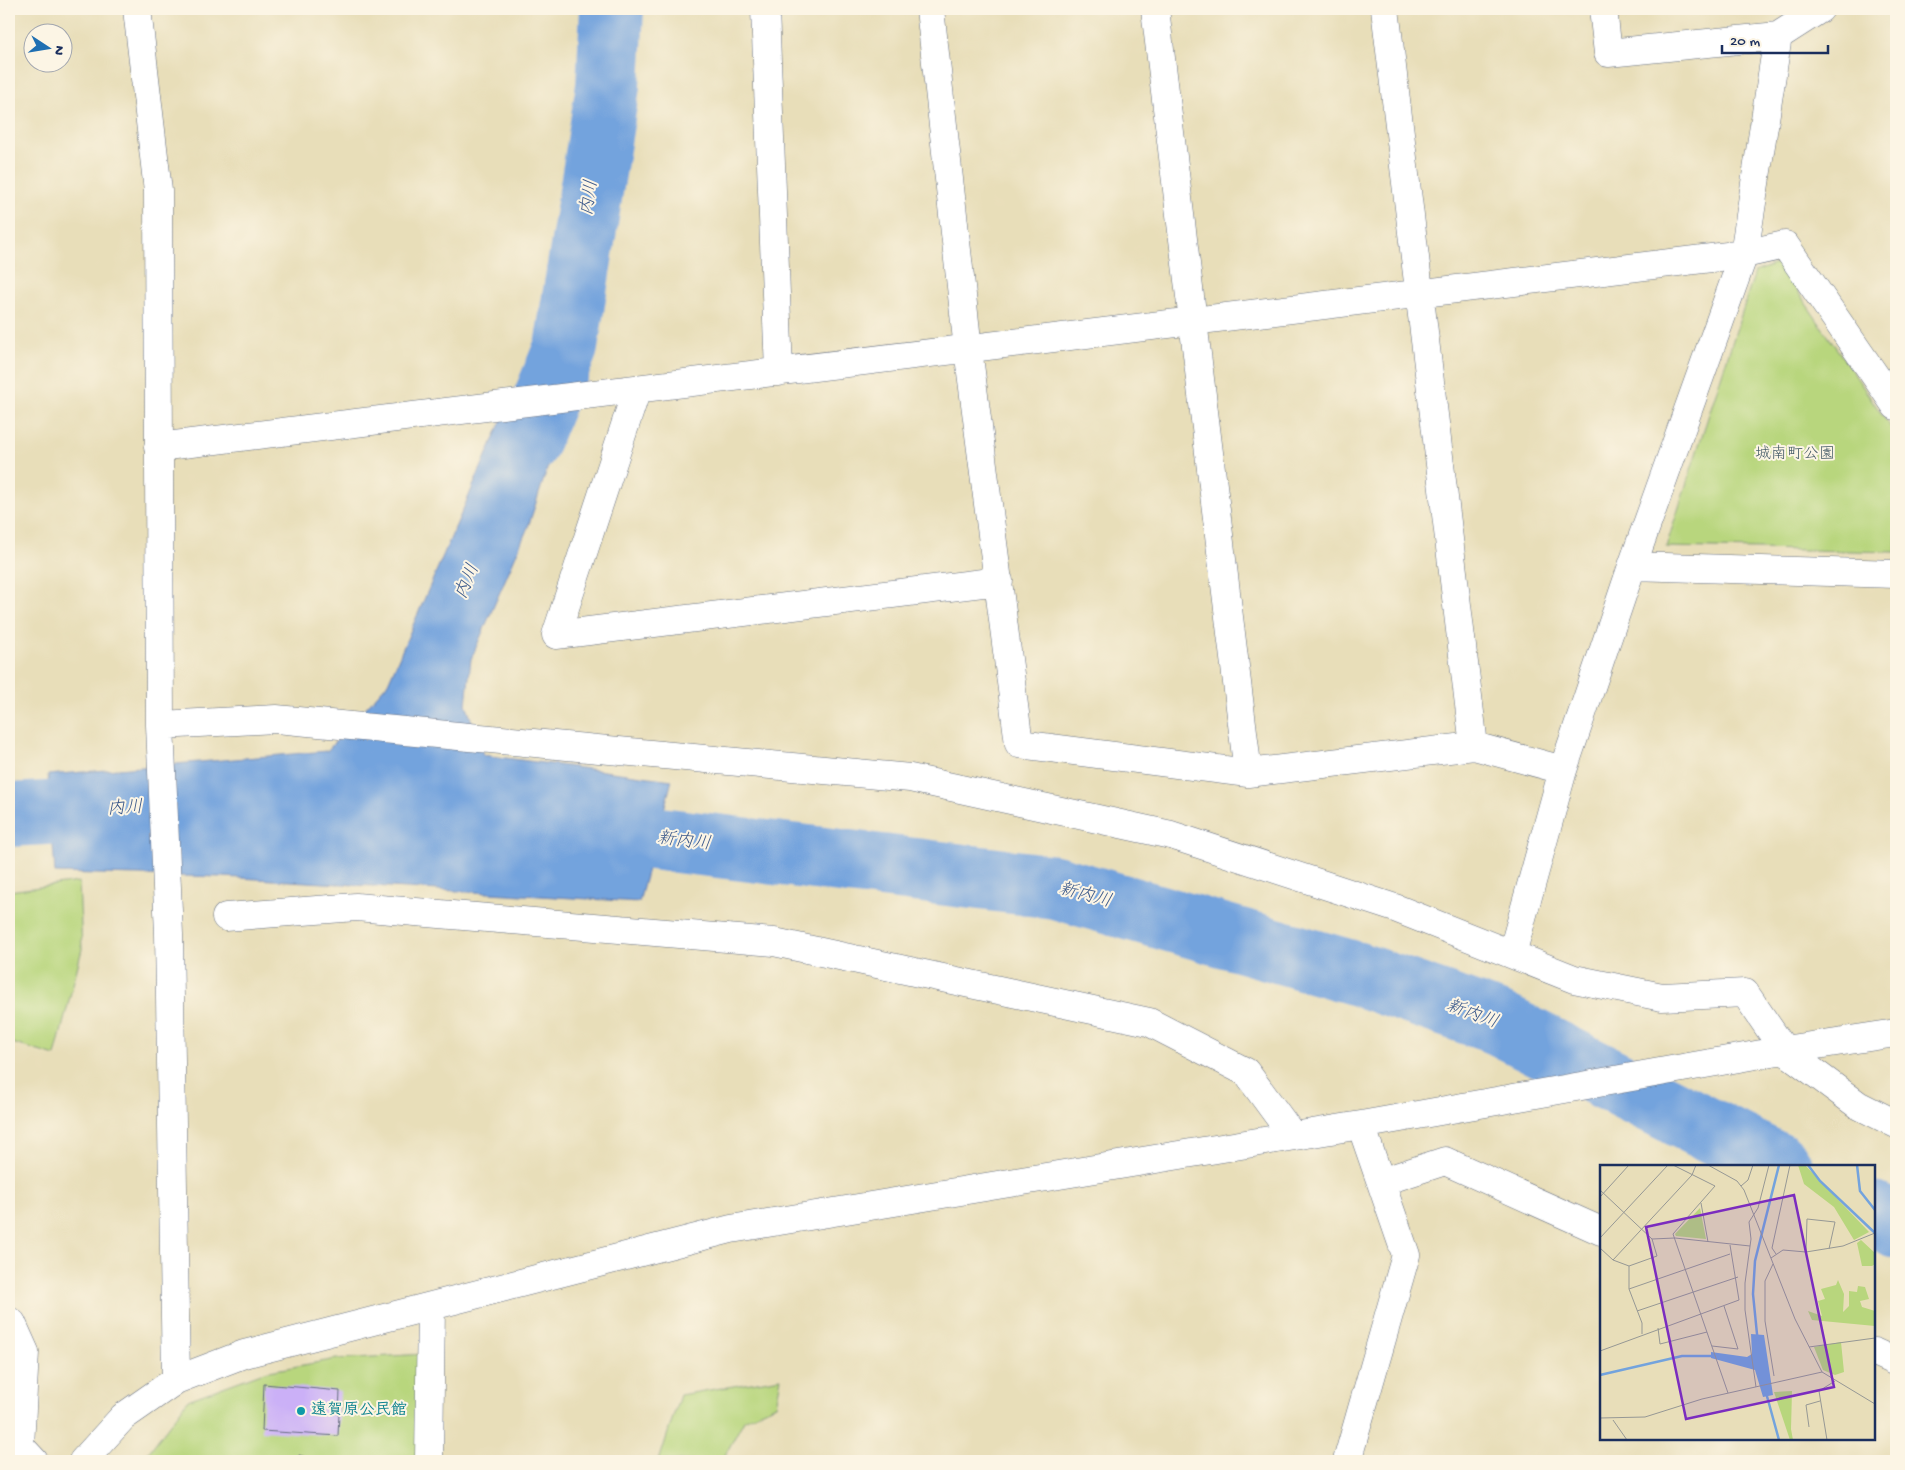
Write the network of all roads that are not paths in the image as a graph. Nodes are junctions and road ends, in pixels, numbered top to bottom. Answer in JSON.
{"nodes":[{"id":1,"x":137,"y":9,"type":"edge"},
{"id":2,"x":765,"y":9,"type":"edge"},
{"id":3,"x":930,"y":9,"type":"edge"},
{"id":4,"x":1155,"y":9,"type":"edge"},
{"id":5,"x":1385,"y":9,"type":"edge"},
{"id":6,"x":1603,"y":9,"type":"edge"},
{"id":7,"x":1820,"y":9,"type":"edge"},
{"id":8,"x":1778,"y":36,"type":"junction"},
{"id":9,"x":1744,"y":254,"type":"junction"},
{"id":10,"x":1419,"y":293,"type":"junction"},
{"id":11,"x":1193,"y":321,"type":"junction"},
{"id":12,"x":968,"y":349,"type":"junction"},
{"id":13,"x":779,"y":372,"type":"junction"},
{"id":14,"x":637,"y":389,"type":"junction"},
{"id":15,"x":1896,"y":406,"type":"edge"},
{"id":16,"x":158,"y":447,"type":"junction"},
{"id":17,"x":1632,"y":566,"type":"junction"},
{"id":18,"x":1896,"y":574,"type":"edge"},
{"id":19,"x":998,"y":581,"type":"junction"},
{"id":20,"x":160,"y":725,"type":"junction"},
{"id":21,"x":1474,"y":746,"type":"junction"},
{"id":22,"x":1563,"y":770,"type":"junction"},
{"id":23,"x":1248,"y":773,"type":"junction"},
{"id":24,"x":226,"y":917,"type":"dead end"},
{"id":25,"x":1512,"y":954,"type":"junction"},
{"id":26,"x":1896,"y":1033,"type":"edge"},
{"id":27,"x":1784,"y":1050,"type":"junction"},
{"id":28,"x":1896,"y":1124,"type":"edge"},
{"id":29,"x":1361,"y":1125,"type":"junction"},
{"id":30,"x":1294,"y":1136,"type":"junction"},
{"id":31,"x":1381,"y":1182,"type":"junction"},
{"id":32,"x":1600,"y":1231,"type":"edge"},
{"id":33,"x":431,"y":1306,"type":"junction"},
{"id":34,"x":9,"y":1321,"type":"edge"},
{"id":35,"x":1875,"y":1352,"type":"edge"},
{"id":36,"x":1896,"y":1362,"type":"edge"},
{"id":37,"x":176,"y":1380,"type":"junction"},
{"id":38,"x":34,"y":1461,"type":"edge"},
{"id":39,"x":84,"y":1461,"type":"edge"},
{"id":40,"x":429,"y":1461,"type":"edge"},
{"id":41,"x":1347,"y":1461,"type":"edge"}],
"edges":[{"from":1,"to":16,"type":"street"},
{"from":2,"to":13,"type":"street"},
{"from":3,"to":12,"type":"street"},
{"from":4,"to":11,"type":"street"},
{"from":5,"to":10,"type":"street"},
{"from":6,"to":8,"type":"street"},
{"from":7,"to":8,"type":"street"},
{"from":8,"to":9,"type":"street"},
{"from":9,"to":10,"type":"street"},
{"from":9,"to":15,"type":"street"},
{"from":9,"to":17,"type":"street"},
{"from":10,"to":11,"type":"street"},
{"from":10,"to":21,"type":"street"},
{"from":11,"to":12,"type":"street"},
{"from":11,"to":23,"type":"street"},
{"from":12,"to":13,"type":"street"},
{"from":12,"to":19,"type":"street"},
{"from":13,"to":14,"type":"street"},
{"from":14,"to":16,"type":"street"},
{"from":14,"to":19,"type":"street"},
{"from":16,"to":20,"type":"street"},
{"from":17,"to":18,"type":"street"},
{"from":17,"to":22,"type":"street"},
{"from":19,"to":23,"type":"street"},
{"from":20,"to":25,"type":"street"},
{"from":20,"to":37,"type":"street"},
{"from":21,"to":22,"type":"street"},
{"from":21,"to":23,"type":"street"},
{"from":22,"to":25,"type":"street"},
{"from":24,"to":30,"type":"street"},
{"from":25,"to":27,"type":"street"},
{"from":26,"to":27,"type":"street"},
{"from":27,"to":28,"type":"street"},
{"from":27,"to":29,"type":"street"},
{"from":29,"to":30,"type":"street"},
{"from":29,"to":31,"type":"street"},
{"from":30,"to":33,"type":"street"},
{"from":31,"to":32,"type":"street"},
{"from":31,"to":41,"type":"street"},
{"from":33,"to":37,"type":"street"},
{"from":33,"to":40,"type":"street"},
{"from":34,"to":38,"type":"street"},
{"from":35,"to":36,"type":"street"},
{"from":37,"to":39,"type":"street"}]}
